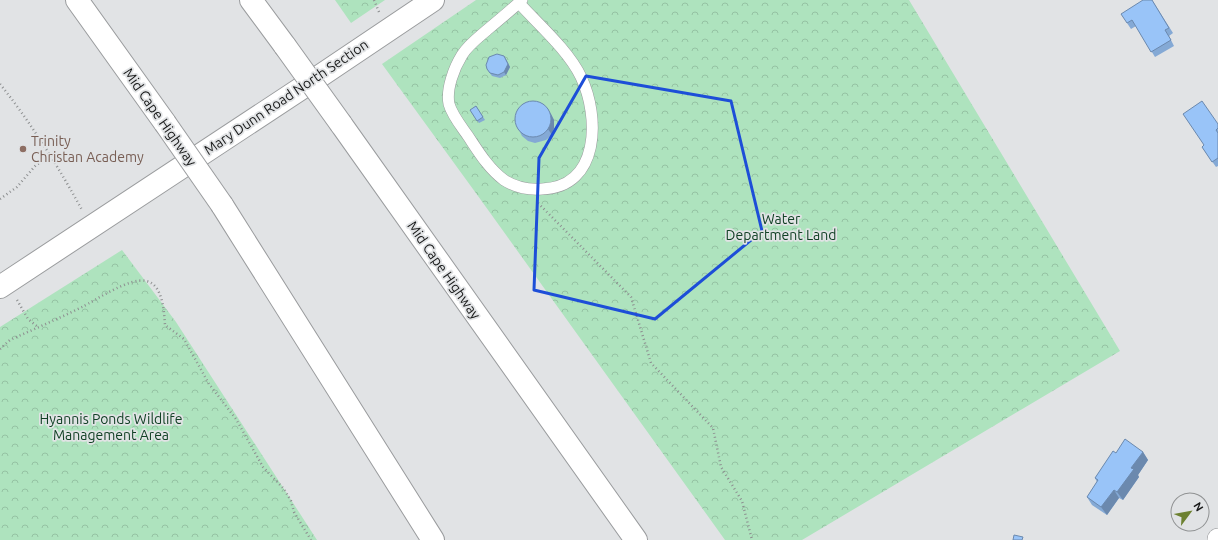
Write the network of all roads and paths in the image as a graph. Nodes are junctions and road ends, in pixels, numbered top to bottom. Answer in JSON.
{"nodes":[{"id":1,"x":77,"y":0,"type":"edge"},
{"id":2,"x":251,"y":0,"type":"edge"},
{"id":3,"x":433,"y":0,"type":"edge"},
{"id":4,"x":520,"y":1,"type":"edge"},
{"id":5,"x":0,"y":84,"type":"edge"},
{"id":6,"x":51,"y":157,"type":"junction"},
{"id":7,"x":527,"y":188,"type":"junction"},
{"id":8,"x":0,"y":199,"type":"edge"},
{"id":9,"x":91,"y":227,"type":"junction"},
{"id":10,"x":4,"y":284,"type":"edge"},
{"id":11,"x":39,"y":327,"type":"junction"},
{"id":12,"x":0,"y":348,"type":"edge"},
{"id":13,"x":311,"y":540,"type":"edge"},
{"id":14,"x":433,"y":540,"type":"edge"},
{"id":15,"x":636,"y":540,"type":"edge"},
{"id":16,"x":752,"y":540,"type":"edge"}],
"edges":[{"from":1,"to":14,"type":"main road","name":"Mid Cape Highway","bridge":true},
{"from":2,"to":15,"type":"main road","name":"Mid Cape Highway","bridge":true},
{"from":3,"to":9,"type":"main road","name":"Mary Dunn Road North Section"},
{"from":4,"to":7,"type":"lane"},
{"from":4,"to":7,"type":"lane"},
{"from":5,"to":6,"type":"path"},
{"from":6,"to":8,"type":"path"},
{"from":6,"to":9,"type":"path"},
{"from":7,"to":16,"type":"path"},
{"from":9,"to":10,"type":"main road","name":"Mary Dunn Road North Section"},
{"from":10,"to":11,"type":"path"},
{"from":11,"to":12,"type":"path"},
{"from":11,"to":13,"type":"path"}]}
